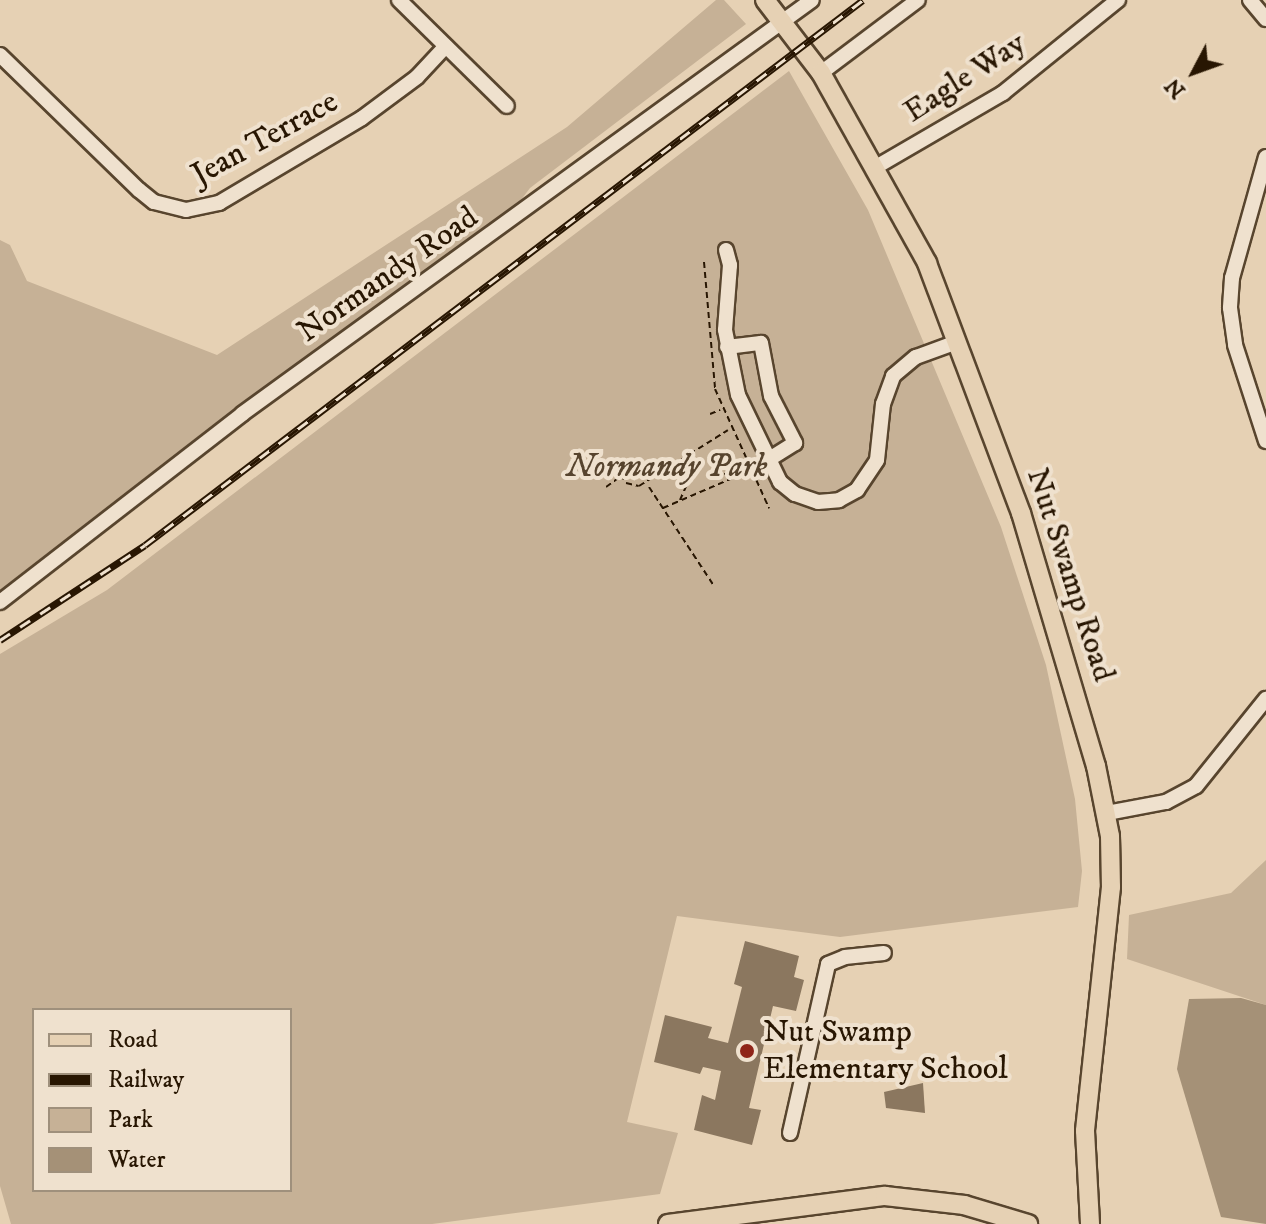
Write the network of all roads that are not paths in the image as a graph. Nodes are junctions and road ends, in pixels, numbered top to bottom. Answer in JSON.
{"nodes":[{"id":1,"x":399,"y":0,"type":"edge"},
{"id":2,"x":765,"y":0,"type":"edge"},
{"id":3,"x":812,"y":0,"type":"edge"},
{"id":4,"x":918,"y":0,"type":"edge"},
{"id":5,"x":1118,"y":0,"type":"edge"},
{"id":6,"x":1250,"y":0,"type":"edge"},
{"id":7,"x":1266,"y":19,"type":"edge"},
{"id":8,"x":784,"y":21,"type":"junction"},
{"id":9,"x":446,"y":46,"type":"junction"},
{"id":10,"x":0,"y":55,"type":"edge"},
{"id":11,"x":821,"y":73,"type":"junction"},
{"id":12,"x":507,"y":106,"type":"dead end"},
{"id":13,"x":1266,"y":157,"type":"edge"},
{"id":14,"x":876,"y":167,"type":"junction"},
{"id":15,"x":726,"y":250,"type":"dead end"},
{"id":16,"x":957,"y":342,"type":"junction"},
{"id":17,"x":727,"y":347,"type":"junction"},
{"id":18,"x":1266,"y":441,"type":"edge"},
{"id":19,"x":768,"y":460,"type":"junction"},
{"id":20,"x":0,"y":602,"type":"edge"},
{"id":21,"x":1266,"y":699,"type":"edge"},
{"id":22,"x":1107,"y":813,"type":"junction"},
{"id":23,"x":884,"y":953,"type":"dead end"},
{"id":24,"x":790,"y":1133,"type":"dead end"},
{"id":25,"x":668,"y":1224,"type":"edge"},
{"id":26,"x":1028,"y":1224,"type":"edge"},
{"id":27,"x":1090,"y":1224,"type":"edge"}],
"edges":[{"from":1,"to":9,"type":"street"},
{"from":2,"to":8,"type":"main road","name":"Nut Swamp Road"},
{"from":3,"to":8,"type":"street","name":"Normandy Road"},
{"from":4,"to":11,"type":"street"},
{"from":5,"to":14,"type":"street","name":"Eagle Way"},
{"from":6,"to":7,"type":"street"},
{"from":8,"to":11,"type":"main road","name":"Nut Swamp Road"},
{"from":8,"to":20,"type":"street","name":"Normandy Road"},
{"from":9,"to":10,"type":"street","name":"Jean Terrace"},
{"from":9,"to":12,"type":"street"},
{"from":11,"to":14,"type":"main road","name":"Nut Swamp Road"},
{"from":13,"to":18,"type":"street"},
{"from":14,"to":16,"type":"main road","name":"Nut Swamp Road"},
{"from":15,"to":17,"type":"street"},
{"from":16,"to":19,"type":"street"},
{"from":16,"to":22,"type":"main road","name":"Nut Swamp Road"},
{"from":17,"to":19,"type":"street"},
{"from":17,"to":19,"type":"street"},
{"from":21,"to":22,"type":"street"},
{"from":22,"to":27,"type":"main road","name":"Nut Swamp Road"},
{"from":23,"to":24,"type":"street"},
{"from":25,"to":26,"type":"main road"}]}
